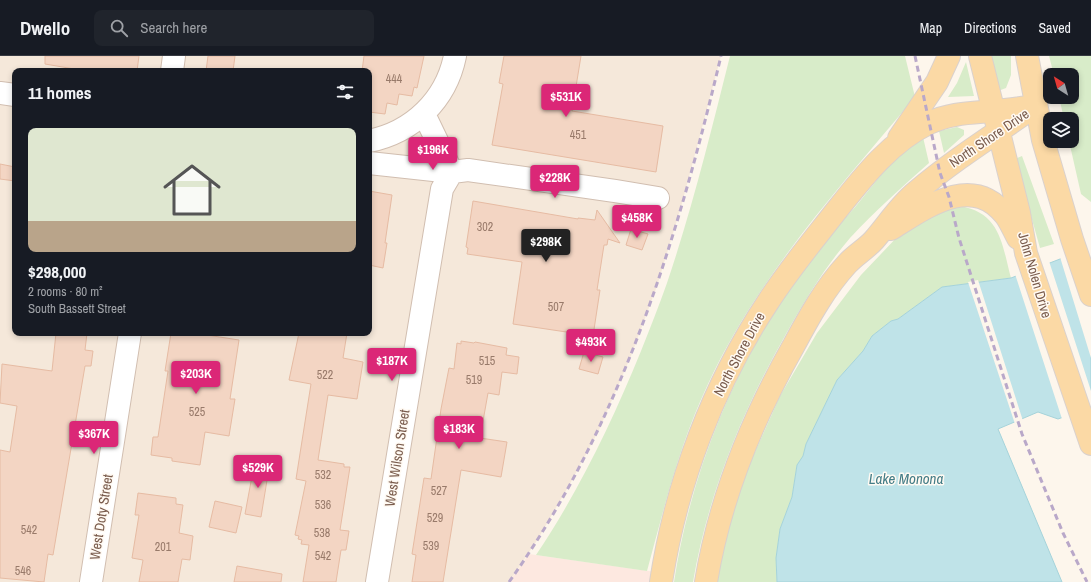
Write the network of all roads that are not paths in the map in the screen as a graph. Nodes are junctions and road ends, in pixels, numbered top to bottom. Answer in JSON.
{"nodes":[{"id":1,"x":174,"y":56,"type":"edge"},
{"id":2,"x":455,"y":56,"type":"edge"},
{"id":3,"x":949,"y":56,"type":"edge"},
{"id":4,"x":980,"y":56,"type":"edge"},
{"id":5,"x":1027,"y":56,"type":"edge"},
{"id":6,"x":172,"y":68,"type":"edge"},
{"id":7,"x":0,"y":93,"type":"edge"},
{"id":8,"x":12,"y":95,"type":"edge"},
{"id":9,"x":1036,"y":106,"type":"junction"},
{"id":10,"x":424,"y":114,"type":"junction"},
{"id":11,"x":995,"y":122,"type":"junction"},
{"id":12,"x":372,"y":140,"type":"edge"},
{"id":13,"x":896,"y":144,"type":"junction"},
{"id":14,"x":372,"y":163,"type":"edge"},
{"id":15,"x":452,"y":172,"type":"junction"},
{"id":16,"x":658,"y":198,"type":"dead end"},
{"id":17,"x":873,"y":240,"type":"junction"},
{"id":18,"x":1026,"y":253,"type":"junction"},
{"id":19,"x":1091,"y":295,"type":"edge"},
{"id":20,"x":130,"y":336,"type":"edge"},
{"id":21,"x":1091,"y":444,"type":"edge"},
{"id":22,"x":91,"y":582,"type":"edge"},
{"id":23,"x":377,"y":582,"type":"edge"},
{"id":24,"x":662,"y":582,"type":"edge"},
{"id":25,"x":706,"y":582,"type":"edge"}],
"edges":[{"from":1,"to":6,"type":"street"},
{"from":2,"to":10,"type":"street"},
{"from":3,"to":13,"type":"main road"},
{"from":4,"to":11,"type":"main road","name":"John Nolen Drive"},
{"from":5,"to":9,"type":"main road"},
{"from":7,"to":8,"type":"street"},
{"from":9,"to":11,"type":"main road","name":"North Shore Drive"},
{"from":9,"to":19,"type":"main road"},
{"from":10,"to":12,"type":"street"},
{"from":10,"to":15,"type":"street"},
{"from":11,"to":13,"type":"main road","name":"North Shore Drive"},
{"from":11,"to":17,"type":"main road","name":"North Shore Drive"},
{"from":11,"to":18,"type":"main road","name":"John Nolen Drive"},
{"from":13,"to":24,"type":"main road","name":"North Shore Drive"},
{"from":14,"to":15,"type":"street"},
{"from":15,"to":16,"type":"street"},
{"from":15,"to":23,"type":"street","name":"West Wilson Street"},
{"from":17,"to":18,"type":"main road"},
{"from":17,"to":25,"type":"main road","name":"North Shore Drive"},
{"from":18,"to":21,"type":"main road","name":"John Nolen Drive"},
{"from":20,"to":22,"type":"street","name":"West Doty Street"}]}
